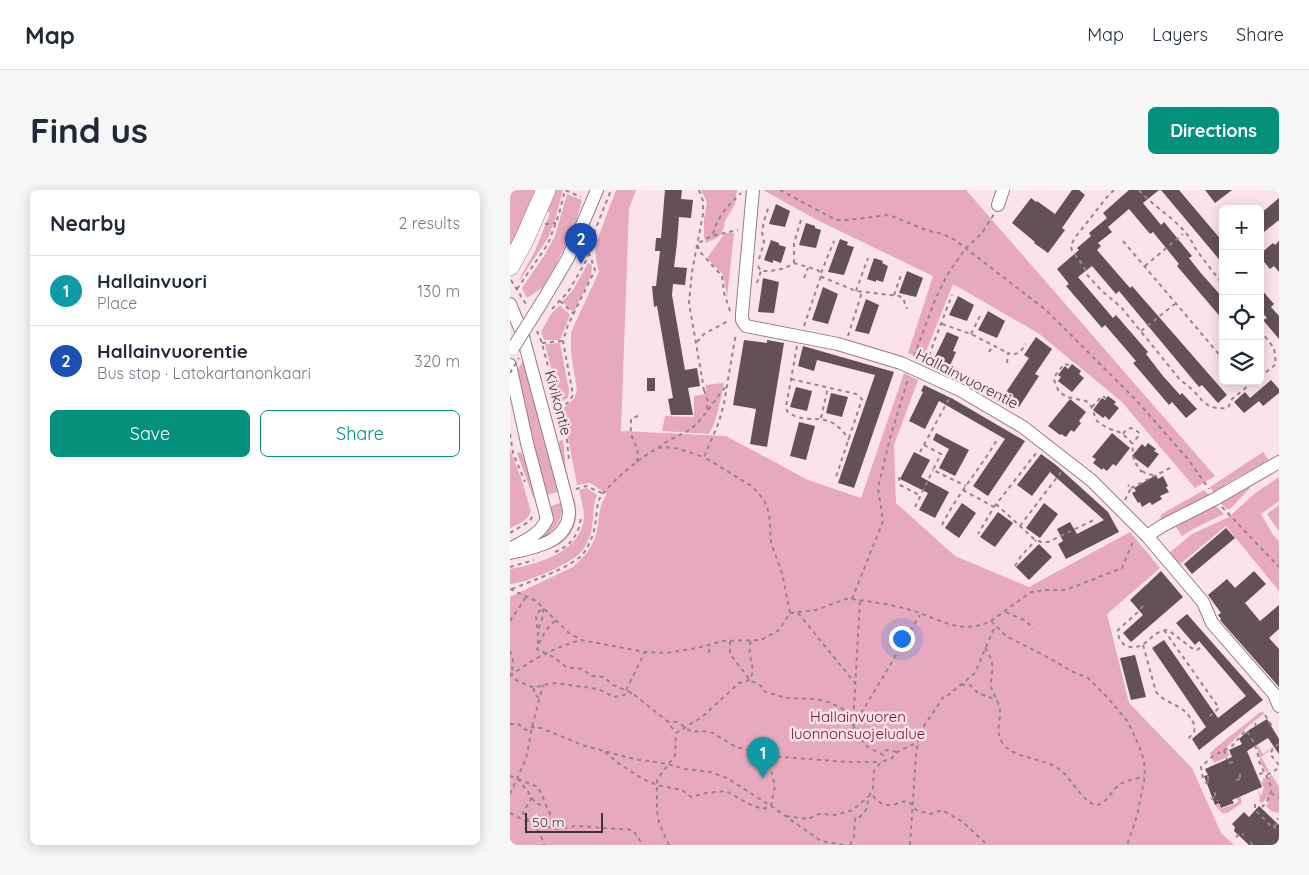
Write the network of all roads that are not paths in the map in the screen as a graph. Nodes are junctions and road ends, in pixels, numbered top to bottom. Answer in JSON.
{"nodes":[{"id":1,"x":546,"y":190,"type":"edge"},
{"id":2,"x":598,"y":190,"type":"edge"},
{"id":3,"x":753,"y":190,"type":"edge"},
{"id":4,"x":1003,"y":190,"type":"edge"},
{"id":5,"x":998,"y":205,"type":"road end"},
{"id":6,"x":510,"y":266,"type":"edge"},
{"id":7,"x":510,"y":304,"type":"edge"},
{"id":8,"x":511,"y":351,"type":"edge"},
{"id":9,"x":510,"y":365,"type":"edge"},
{"id":10,"x":1279,"y":462,"type":"edge"},
{"id":11,"x":1142,"y":536,"type":"junction"},
{"id":12,"x":510,"y":549,"type":"edge"},
{"id":13,"x":510,"y":553,"type":"edge"},
{"id":14,"x":1279,"y":706,"type":"edge"}],
"edges":[{"from":1,"to":6,"type":"highway"},
{"from":2,"to":8,"type":"street","bridge":true},
{"from":3,"to":11,"type":"street","name":"Hallainvuorentie"},
{"from":4,"to":5,"type":"street"},
{"from":7,"to":13,"type":"street","name":"Kivikontie"},
{"from":9,"to":12,"type":"street"},
{"from":10,"to":11,"type":"street"},
{"from":11,"to":14,"type":"street","name":"Hallainvuorentie"}]}
